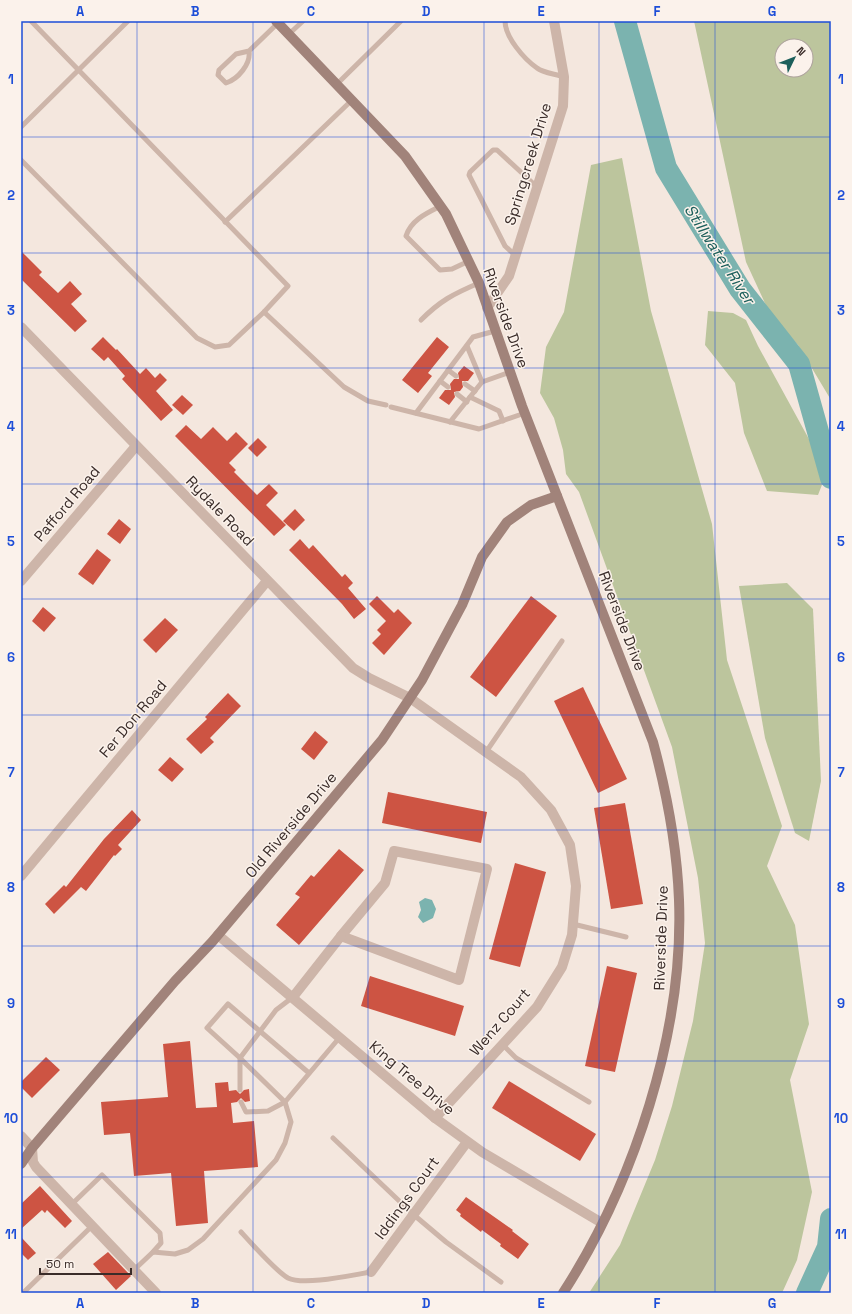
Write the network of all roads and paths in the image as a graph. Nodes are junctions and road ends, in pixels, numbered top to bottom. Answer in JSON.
{"nodes":[{"id":1,"x":31,"y":21,"type":"edge"},
{"id":2,"x":128,"y":21,"type":"edge"},
{"id":3,"x":302,"y":21,"type":"edge"},
{"id":4,"x":401,"y":21,"type":"edge"},
{"id":5,"x":505,"y":21,"type":"edge"},
{"id":6,"x":554,"y":21,"type":"edge"},
{"id":7,"x":277,"y":22,"type":"edge"},
{"id":8,"x":289,"y":34,"type":"junction"},
{"id":9,"x":249,"y":51,"type":"junction"},
{"id":10,"x":78,"y":70,"type":"junction"},
{"id":11,"x":564,"y":77,"type":"junction"},
{"id":12,"x":337,"y":84,"type":"junction"},
{"id":13,"x":352,"y":100,"type":"junction"},
{"id":14,"x":21,"y":127,"type":"edge"},
{"id":15,"x":21,"y":160,"type":"edge"},
{"id":16,"x":537,"y":187,"type":"junction"},
{"id":17,"x":441,"y":206,"type":"junction"},
{"id":18,"x":225,"y":222,"type":"junction"},
{"id":19,"x":516,"y":256,"type":"junction"},
{"id":20,"x":469,"y":261,"type":"junction"},
{"id":21,"x":478,"y":282,"type":"junction"},
{"id":22,"x":487,"y":308,"type":"junction"},
{"id":23,"x":264,"y":312,"type":"junction"},
{"id":24,"x":421,"y":320,"type":"dead end"},
{"id":25,"x":21,"y":327,"type":"edge"},
{"id":26,"x":495,"y":331,"type":"junction"},
{"id":27,"x":467,"y":346,"type":"junction"},
{"id":28,"x":448,"y":370,"type":"junction"},
{"id":29,"x":510,"y":372,"type":"junction"},
{"id":30,"x":456,"y":376,"type":"dead end"},
{"id":31,"x":440,"y":381,"type":"junction"},
{"id":32,"x":482,"y":382,"type":"junction"},
{"id":33,"x":465,"y":384,"type":"dead end"},
{"id":34,"x":448,"y":387,"type":"dead end"},
{"id":35,"x":475,"y":391,"type":"junction"},
{"id":36,"x":457,"y":394,"type":"dead end"},
{"id":37,"x":468,"y":399,"type":"junction"},
{"id":38,"x":416,"y":413,"type":"junction"},
{"id":39,"x":525,"y":413,"type":"junction"},
{"id":40,"x":503,"y":421,"type":"junction"},
{"id":41,"x":450,"y":422,"type":"junction"},
{"id":42,"x":136,"y":446,"type":"junction"},
{"id":43,"x":557,"y":496,"type":"junction"},
{"id":44,"x":21,"y":581,"type":"edge"},
{"id":45,"x":267,"y":581,"type":"junction"},
{"id":46,"x":562,"y":642,"type":"dead end"},
{"id":47,"x":410,"y":698,"type":"junction"},
{"id":48,"x":486,"y":752,"type":"junction"},
{"id":49,"x":21,"y":876,"type":"edge"},
{"id":50,"x":573,"y":924,"type":"junction"},
{"id":51,"x":218,"y":935,"type":"junction"},
{"id":52,"x":341,"y":936,"type":"junction"},
{"id":53,"x":626,"y":938,"type":"dead end"},
{"id":54,"x":293,"y":997,"type":"junction"},
{"id":55,"x":260,"y":1031,"type":"junction"},
{"id":56,"x":340,"y":1037,"type":"junction"},
{"id":57,"x":502,"y":1044,"type":"junction"},
{"id":58,"x":240,"y":1058,"type":"junction"},
{"id":59,"x":310,"y":1073,"type":"junction"},
{"id":60,"x":240,"y":1090,"type":"dead end"},
{"id":61,"x":241,"y":1102,"type":"dead end"},
{"id":62,"x":285,"y":1102,"type":"junction"},
{"id":63,"x":589,"y":1102,"type":"dead end"},
{"id":64,"x":435,"y":1118,"type":"junction"},
{"id":65,"x":21,"y":1136,"type":"edge"},
{"id":66,"x":333,"y":1138,"type":"dead end"},
{"id":67,"x":467,"y":1142,"type":"junction"},
{"id":68,"x":32,"y":1148,"type":"junction"},
{"id":69,"x":21,"y":1164,"type":"edge"},
{"id":70,"x":72,"y":1204,"type":"junction"},
{"id":71,"x":414,"y":1215,"type":"junction"},
{"id":72,"x":602,"y":1223,"type":"junction"},
{"id":73,"x":92,"y":1226,"type":"junction"},
{"id":74,"x":241,"y":1232,"type":"dead end"},
{"id":75,"x":153,"y":1252,"type":"junction"},
{"id":76,"x":135,"y":1269,"type":"junction"},
{"id":77,"x":371,"y":1272,"type":"joint"},
{"id":78,"x":501,"y":1282,"type":"dead end"},
{"id":79,"x":23,"y":1293,"type":"edge"},
{"id":80,"x":156,"y":1293,"type":"edge"},
{"id":81,"x":562,"y":1293,"type":"edge"}],
"edges":[{"from":1,"to":10,"type":"lane"},
{"from":2,"to":10,"type":"lane"},
{"from":3,"to":8,"type":"lane"},
{"from":4,"to":12,"type":"lane"},
{"from":5,"to":11,"type":"lane"},
{"from":6,"to":11,"type":"street","name":"Springcreek Drive"},
{"from":7,"to":8,"type":"main road","name":"Riverside Drive"},
{"from":7,"to":9,"type":"lane"},
{"from":8,"to":12,"type":"main road","name":"Riverside Drive"},
{"from":9,"to":9,"type":"lane"},
{"from":10,"to":14,"type":"lane"},
{"from":10,"to":18,"type":"lane"},
{"from":11,"to":16,"type":"street","name":"Springcreek Drive"},
{"from":12,"to":13,"type":"main road","name":"Riverside Drive"},
{"from":13,"to":17,"type":"main road","name":"Riverside Drive"},
{"from":13,"to":18,"type":"lane"},
{"from":15,"to":23,"type":"lane"},
{"from":16,"to":19,"type":"street","name":"Springcreek Drive"},
{"from":16,"to":19,"type":"lane"},
{"from":17,"to":20,"type":"main road","name":"Riverside Drive"},
{"from":17,"to":20,"type":"lane"},
{"from":18,"to":23,"type":"lane"},
{"from":19,"to":22,"type":"street","name":"Springcreek Drive"},
{"from":20,"to":21,"type":"main road","name":"Riverside Drive"},
{"from":21,"to":22,"type":"main road","name":"Riverside Drive"},
{"from":21,"to":24,"type":"lane"},
{"from":22,"to":26,"type":"main road","name":"Riverside Drive"},
{"from":23,"to":38,"type":"lane"},
{"from":25,"to":42,"type":"street","name":"Rydale Road"},
{"from":26,"to":27,"type":"lane"},
{"from":26,"to":29,"type":"main road","name":"Riverside Drive"},
{"from":27,"to":28,"type":"lane"},
{"from":27,"to":32,"type":"lane"},
{"from":28,"to":30,"type":"lane"},
{"from":28,"to":31,"type":"lane"},
{"from":29,"to":32,"type":"lane"},
{"from":29,"to":39,"type":"main road","name":"Riverside Drive"},
{"from":31,"to":34,"type":"lane"},
{"from":31,"to":38,"type":"lane"},
{"from":32,"to":35,"type":"lane"},
{"from":33,"to":35,"type":"lane"},
{"from":35,"to":37,"type":"lane"},
{"from":36,"to":37,"type":"lane"},
{"from":37,"to":40,"type":"lane"},
{"from":37,"to":41,"type":"lane"},
{"from":38,"to":41,"type":"lane"},
{"from":39,"to":40,"type":"lane"},
{"from":39,"to":43,"type":"main road","name":"Riverside Drive"},
{"from":40,"to":41,"type":"lane"},
{"from":42,"to":44,"type":"street","name":"Pafford Road"},
{"from":42,"to":45,"type":"street","name":"Rydale Road"},
{"from":43,"to":47,"type":"main road","name":"Old Riverside Drive"},
{"from":43,"to":72,"type":"main road","name":"Riverside Drive"},
{"from":45,"to":47,"type":"street","name":"Rydale Road"},
{"from":45,"to":49,"type":"street","name":"Fer Don Road"},
{"from":46,"to":48,"type":"lane"},
{"from":47,"to":48,"type":"street","name":"Wenz Court"},
{"from":47,"to":51,"type":"main road","name":"Old Riverside Drive"},
{"from":48,"to":50,"type":"street","name":"Wenz Court"},
{"from":50,"to":53,"type":"lane"},
{"from":50,"to":57,"type":"street","name":"Wenz Court"},
{"from":51,"to":54,"type":"street","name":"King Tree Drive"},
{"from":51,"to":68,"type":"main road","name":"Old Riverside Drive"},
{"from":52,"to":52,"type":"street"},
{"from":52,"to":54,"type":"street"},
{"from":54,"to":55,"type":"lane"},
{"from":54,"to":56,"type":"street","name":"King Tree Drive"},
{"from":55,"to":58,"type":"lane"},
{"from":55,"to":58,"type":"lane"},
{"from":55,"to":59,"type":"lane"},
{"from":56,"to":59,"type":"lane"},
{"from":56,"to":64,"type":"street","name":"King Tree Drive"},
{"from":57,"to":63,"type":"lane"},
{"from":57,"to":64,"type":"street","name":"Wenz Court"},
{"from":58,"to":60,"type":"lane"},
{"from":58,"to":62,"type":"lane"},
{"from":59,"to":62,"type":"lane"},
{"from":61,"to":62,"type":"lane"},
{"from":62,"to":75,"type":"lane"},
{"from":64,"to":67,"type":"street","name":"King Tree Drive"},
{"from":65,"to":68,"type":"street"},
{"from":66,"to":71,"type":"lane"},
{"from":67,"to":71,"type":"street","name":"Iddings Court"},
{"from":67,"to":72,"type":"street","name":"King Tree Drive"},
{"from":68,"to":69,"type":"main road","name":"Old Riverside Drive"},
{"from":68,"to":70,"type":"street"},
{"from":70,"to":73,"type":"street"},
{"from":70,"to":75,"type":"lane"},
{"from":71,"to":77,"type":"street","name":"Iddings Court"},
{"from":71,"to":78,"type":"lane"},
{"from":72,"to":81,"type":"main road","name":"Riverside Drive"},
{"from":73,"to":76,"type":"street"},
{"from":73,"to":79,"type":"lane"},
{"from":74,"to":77,"type":"lane"},
{"from":75,"to":76,"type":"lane"},
{"from":76,"to":80,"type":"street"}]}
